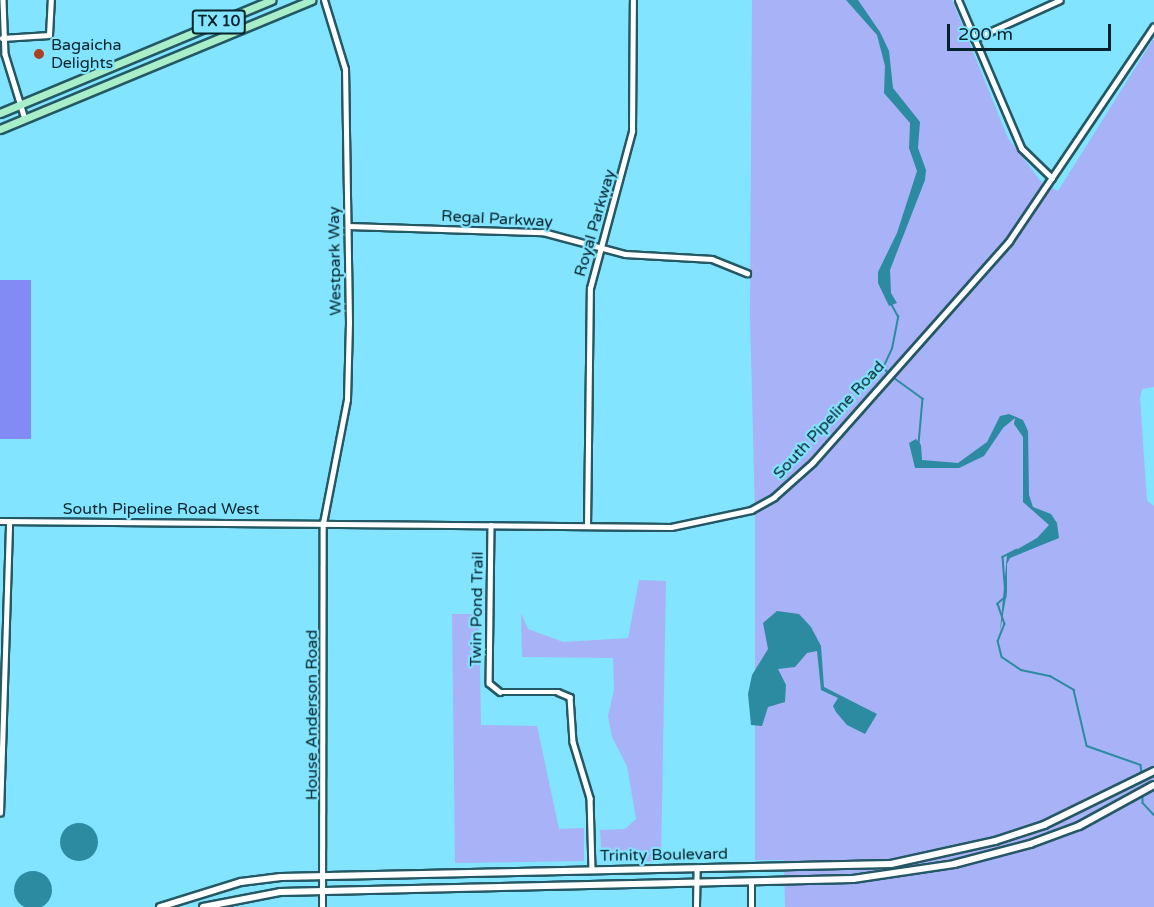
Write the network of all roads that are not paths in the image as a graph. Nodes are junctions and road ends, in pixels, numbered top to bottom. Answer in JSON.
{"nodes":[{"id":1,"x":3,"y":0,"type":"edge"},
{"id":2,"x":51,"y":0,"type":"edge"},
{"id":3,"x":271,"y":0,"type":"edge"},
{"id":4,"x":311,"y":0,"type":"edge"},
{"id":5,"x":324,"y":0,"type":"edge"},
{"id":6,"x":633,"y":0,"type":"edge"},
{"id":7,"x":958,"y":0,"type":"edge"},
{"id":8,"x":1060,"y":0,"type":"edge"},
{"id":9,"x":1,"y":6,"type":"edge"},
{"id":10,"x":1154,"y":26,"type":"edge"},
{"id":11,"x":2,"y":38,"type":"junction"},
{"id":12,"x":974,"y":39,"type":"junction"},
{"id":13,"x":106,"y":69,"type":"junction"},
{"id":14,"x":112,"y":83,"type":"junction"},
{"id":15,"x":20,"y":105,"type":"junction"},
{"id":16,"x":0,"y":113,"type":"edge"},
{"id":17,"x":25,"y":119,"type":"junction"},
{"id":18,"x":0,"y":129,"type":"edge"},
{"id":19,"x":1052,"y":178,"type":"junction"},
{"id":20,"x":348,"y":226,"type":"junction"},
{"id":21,"x":599,"y":246,"type":"junction"},
{"id":22,"x":747,"y":273,"type":"dead end"},
{"id":23,"x":0,"y":521,"type":"edge"},
{"id":24,"x":9,"y":522,"type":"junction"},
{"id":25,"x":323,"y":523,"type":"junction"},
{"id":26,"x":491,"y":525,"type":"junction"},
{"id":27,"x":587,"y":526,"type":"junction"},
{"id":28,"x":1154,"y":771,"type":"edge"},
{"id":29,"x":1154,"y":785,"type":"edge"},
{"id":30,"x":0,"y":813,"type":"edge"},
{"id":31,"x":697,"y":868,"type":"junction"},
{"id":32,"x":592,"y":870,"type":"junction"},
{"id":33,"x":323,"y":875,"type":"junction"},
{"id":34,"x":752,"y":882,"type":"junction"},
{"id":35,"x":696,"y":883,"type":"junction"},
{"id":36,"x":323,"y":891,"type":"junction"},
{"id":37,"x":160,"y":907,"type":"edge"},
{"id":38,"x":203,"y":907,"type":"edge"},
{"id":39,"x":322,"y":907,"type":"edge"},
{"id":40,"x":696,"y":907,"type":"edge"},
{"id":41,"x":751,"y":907,"type":"edge"}],
"edges":[{"from":1,"to":9,"type":"street"},
{"from":2,"to":11,"type":"street"},
{"from":3,"to":13,"type":"main road","number":"TX 10"},
{"from":4,"to":14,"type":"main road","number":"TX 10"},
{"from":5,"to":20,"type":"street","name":"Westpark Way"},
{"from":6,"to":21,"type":"street","name":"Royal Parkway"},
{"from":7,"to":12,"type":"street"},
{"from":8,"to":12,"type":"street"},
{"from":9,"to":11,"type":"street"},
{"from":10,"to":19,"type":"street","name":"South Pipeline Road"},
{"from":11,"to":15,"type":"street"},
{"from":12,"to":19,"type":"street"},
{"from":13,"to":14,"type":"main road"},
{"from":13,"to":15,"type":"main road","number":"TX 10"},
{"from":14,"to":17,"type":"main road","number":"TX 10"},
{"from":15,"to":16,"type":"main road","number":"TX 10"},
{"from":15,"to":17,"type":"street"},
{"from":17,"to":18,"type":"main road","number":"TX 10"},
{"from":19,"to":27,"type":"street","name":"South Pipeline Road"},
{"from":20,"to":21,"type":"street","name":"Regal Parkway"},
{"from":20,"to":25,"type":"street","name":"Westpark Way"},
{"from":21,"to":22,"type":"street","name":"Regal Parkway"},
{"from":21,"to":27,"type":"street","name":"Royal Parkway"},
{"from":23,"to":24,"type":"street","name":"South Pipeline Road West"},
{"from":24,"to":25,"type":"street","name":"South Pipeline Road West"},
{"from":24,"to":30,"type":"street"},
{"from":25,"to":26,"type":"street","name":"South Pipeline Road"},
{"from":25,"to":33,"type":"street","name":"House Anderson Road"},
{"from":26,"to":27,"type":"street","name":"South Pipeline Road"},
{"from":26,"to":32,"type":"street","name":"Twin Pond Trail"},
{"from":28,"to":31,"type":"main road","name":"Trinity Boulevard"},
{"from":29,"to":34,"type":"main road","name":"Trinity Boulevard"},
{"from":31,"to":32,"type":"main road","name":"Trinity Boulevard"},
{"from":31,"to":35,"type":"street"},
{"from":32,"to":33,"type":"main road","name":"Trinity Boulevard"},
{"from":33,"to":36,"type":"street","name":"House Anderson Road"},
{"from":33,"to":37,"type":"main road","name":"Trinity Boulevard"},
{"from":34,"to":35,"type":"main road","name":"Trinity Boulevard"},
{"from":34,"to":41,"type":"street"},
{"from":35,"to":36,"type":"main road","name":"Trinity Boulevard"},
{"from":35,"to":40,"type":"street"},
{"from":36,"to":38,"type":"main road","name":"Trinity Boulevard"},
{"from":36,"to":39,"type":"street","name":"House Anderson Road"}]}
